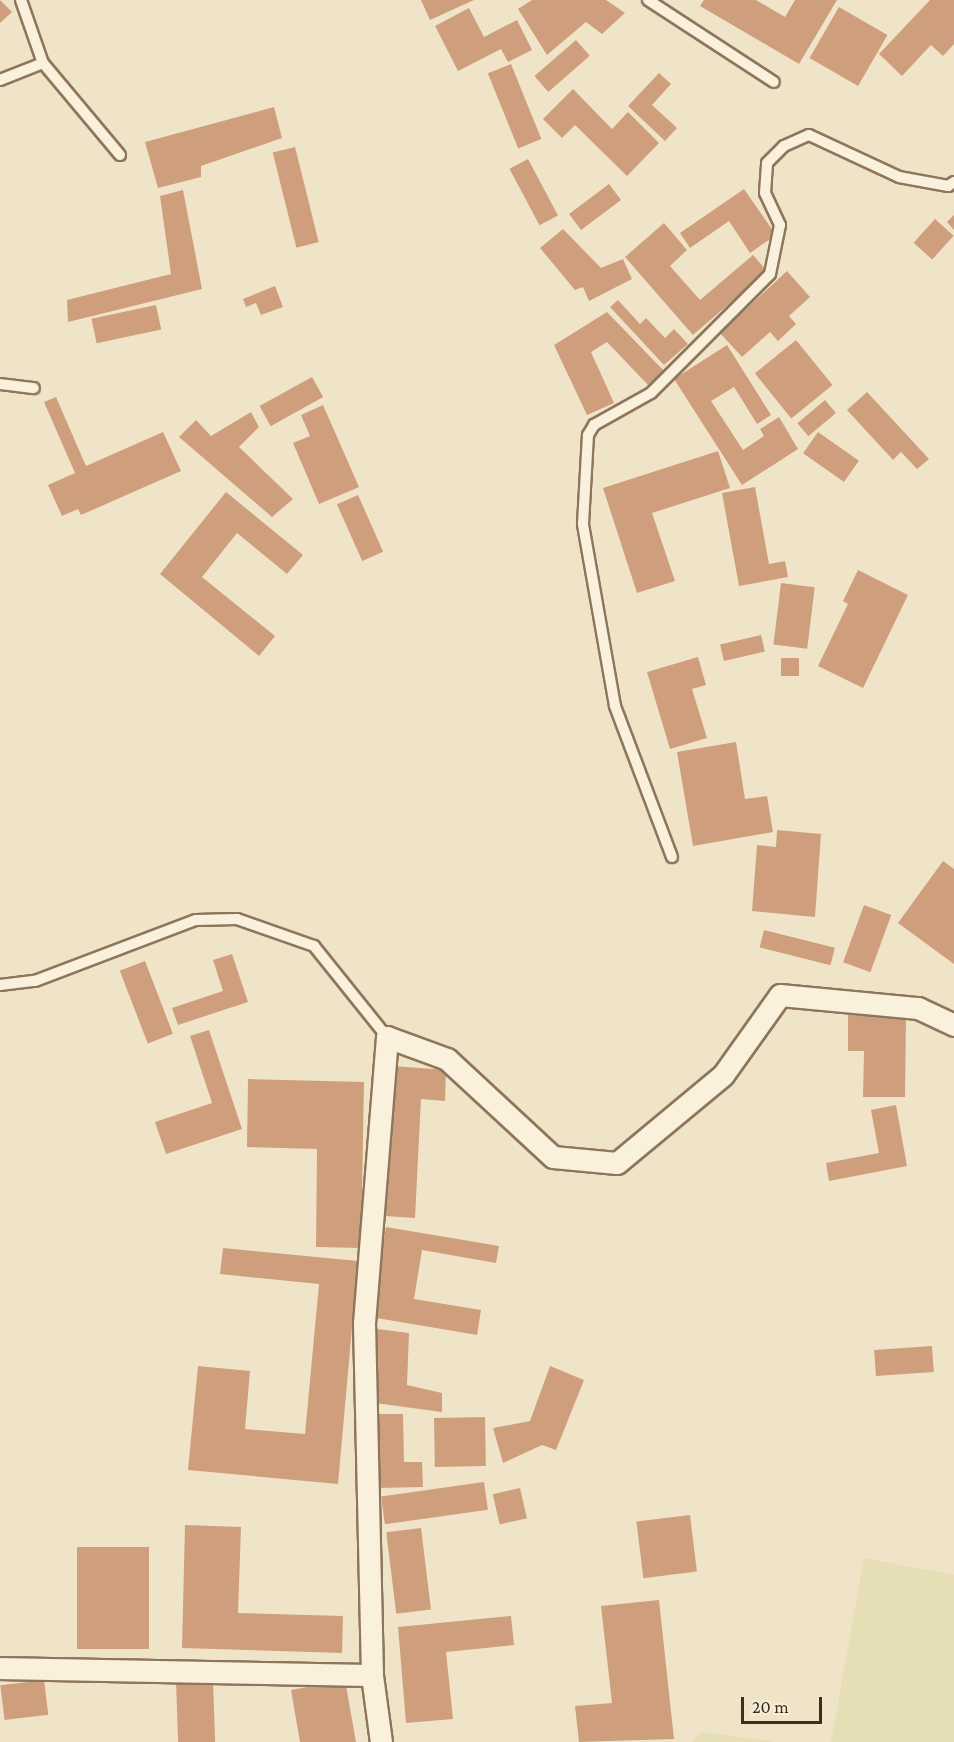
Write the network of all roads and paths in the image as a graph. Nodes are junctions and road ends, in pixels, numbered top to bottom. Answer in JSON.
{"nodes":[{"id":1,"x":21,"y":0,"type":"edge"},
{"id":2,"x":648,"y":0,"type":"edge"},
{"id":3,"x":43,"y":63,"type":"junction"},
{"id":4,"x":0,"y":80,"type":"edge"},
{"id":5,"x":774,"y":82,"type":"dead end"},
{"id":6,"x":120,"y":155,"type":"dead end"},
{"id":7,"x":954,"y":182,"type":"edge"},
{"id":8,"x":0,"y":384,"type":"edge"},
{"id":9,"x":34,"y":388,"type":"dead end"},
{"id":10,"x":672,"y":857,"type":"dead end"},
{"id":11,"x":0,"y":986,"type":"edge"},
{"id":12,"x":954,"y":1025,"type":"edge"},
{"id":13,"x":387,"y":1037,"type":"junction"},
{"id":14,"x":0,"y":1668,"type":"edge"},
{"id":15,"x":372,"y":1675,"type":"junction"},
{"id":16,"x":381,"y":1742,"type":"edge"}],
"edges":[{"from":1,"to":3,"type":"lane"},
{"from":2,"to":5,"type":"lane"},
{"from":3,"to":4,"type":"lane"},
{"from":3,"to":6,"type":"lane"},
{"from":7,"to":10,"type":"lane"},
{"from":8,"to":9,"type":"lane"},
{"from":11,"to":13,"type":"lane"},
{"from":12,"to":13,"type":"street"},
{"from":13,"to":15,"type":"street"},
{"from":14,"to":15,"type":"street"},
{"from":15,"to":16,"type":"street"}]}
